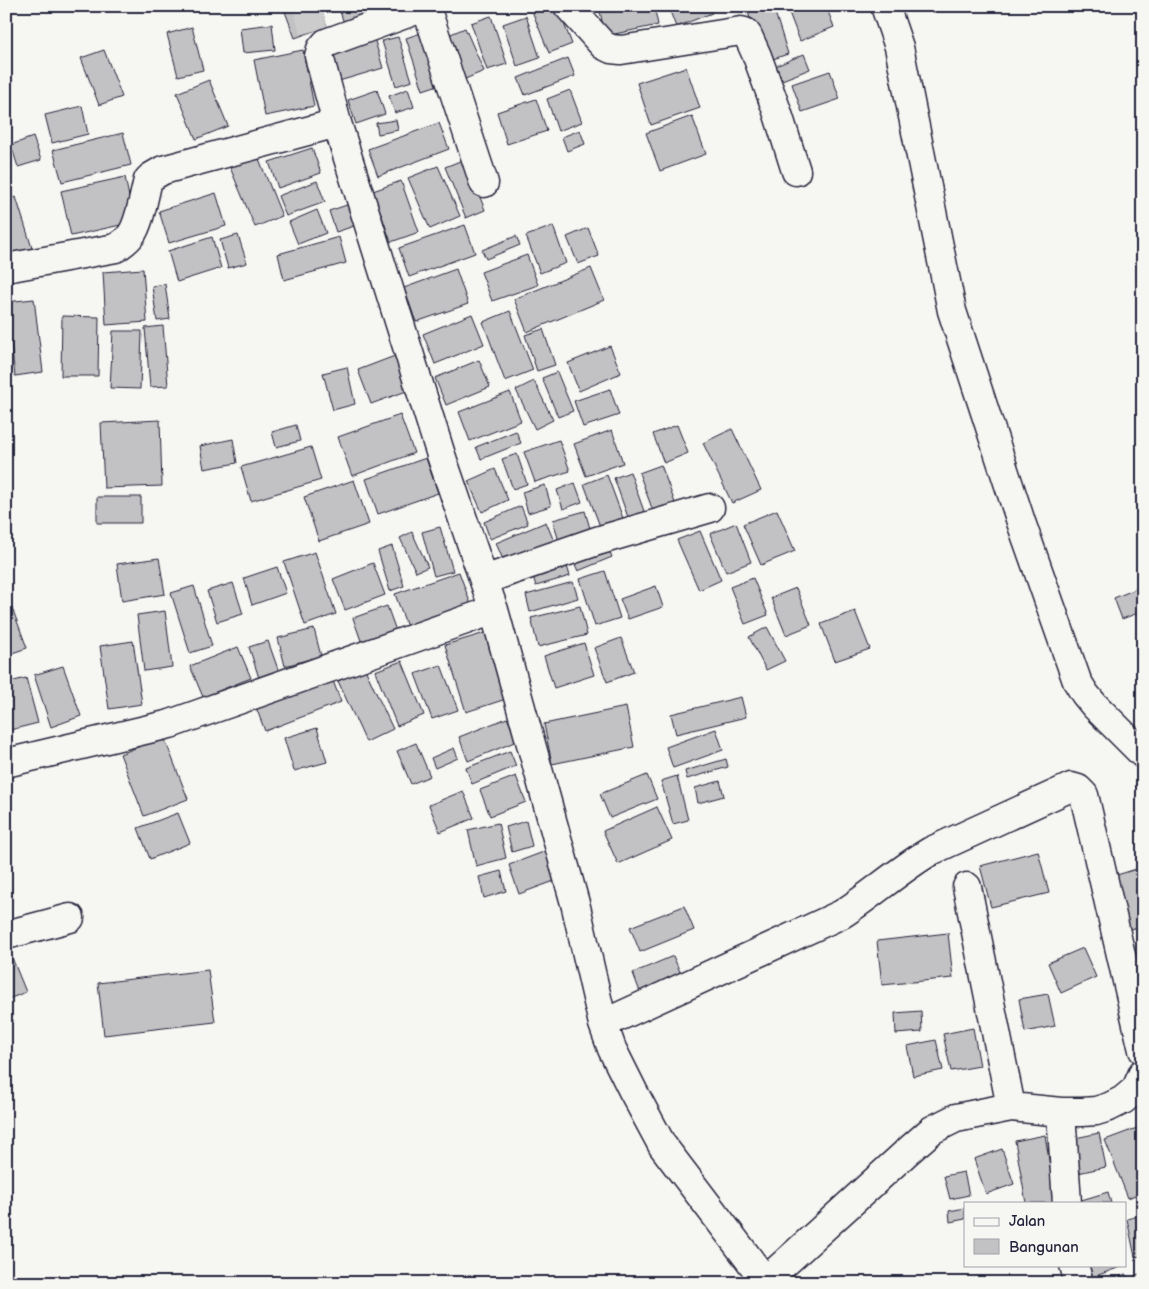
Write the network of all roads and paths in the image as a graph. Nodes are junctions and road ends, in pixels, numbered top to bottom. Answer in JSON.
{"nodes":[{"id":1,"x":427,"y":6,"type":"edge"},
{"id":2,"x":568,"y":6,"type":"edge"},
{"id":3,"x":884,"y":6,"type":"edge"},
{"id":4,"x":337,"y":123,"type":"junction"},
{"id":5,"x":796,"y":171,"type":"dead end"},
{"id":6,"x":484,"y":183,"type":"dead end"},
{"id":7,"x":6,"y":268,"type":"edge"},
{"id":8,"x":710,"y":508,"type":"dead end"},
{"id":9,"x":484,"y":580,"type":"junction"},
{"id":10,"x":494,"y":610,"type":"junction"},
{"id":11,"x":1143,"y":754,"type":"edge"},
{"id":12,"x":6,"y":763,"type":"edge"},
{"id":13,"x":966,"y":887,"type":"dead end"},
{"id":14,"x":70,"y":918,"type":"dead end"},
{"id":15,"x":6,"y":935,"type":"edge"},
{"id":16,"x":602,"y":1024,"type":"junction"},
{"id":17,"x":1143,"y":1050,"type":"edge"},
{"id":18,"x":1140,"y":1085,"type":"edge"},
{"id":19,"x":1010,"y":1107,"type":"junction"},
{"id":20,"x":1062,"y":1112,"type":"junction"},
{"id":21,"x":1067,"y":1202,"type":"edge"},
{"id":22,"x":1074,"y":1266,"type":"edge"},
{"id":23,"x":765,"y":1282,"type":"edge"},
{"id":24,"x":1079,"y":1283,"type":"edge"}],
"edges":[{"from":1,"to":4,"type":"street"},
{"from":1,"to":6,"type":"street"},
{"from":2,"to":5,"type":"street"},
{"from":3,"to":11,"type":"street"},
{"from":4,"to":7,"type":"street"},
{"from":4,"to":9,"type":"street"},
{"from":8,"to":9,"type":"street"},
{"from":9,"to":10,"type":"street"},
{"from":10,"to":12,"type":"street"},
{"from":10,"to":16,"type":"street"},
{"from":13,"to":19,"type":"street"},
{"from":14,"to":15,"type":"street"},
{"from":16,"to":17,"type":"street"},
{"from":16,"to":23,"type":"street"},
{"from":18,"to":20,"type":"street"},
{"from":19,"to":20,"type":"street"},
{"from":19,"to":23,"type":"street"},
{"from":20,"to":21,"type":"street"},
{"from":22,"to":24,"type":"street"}]}
